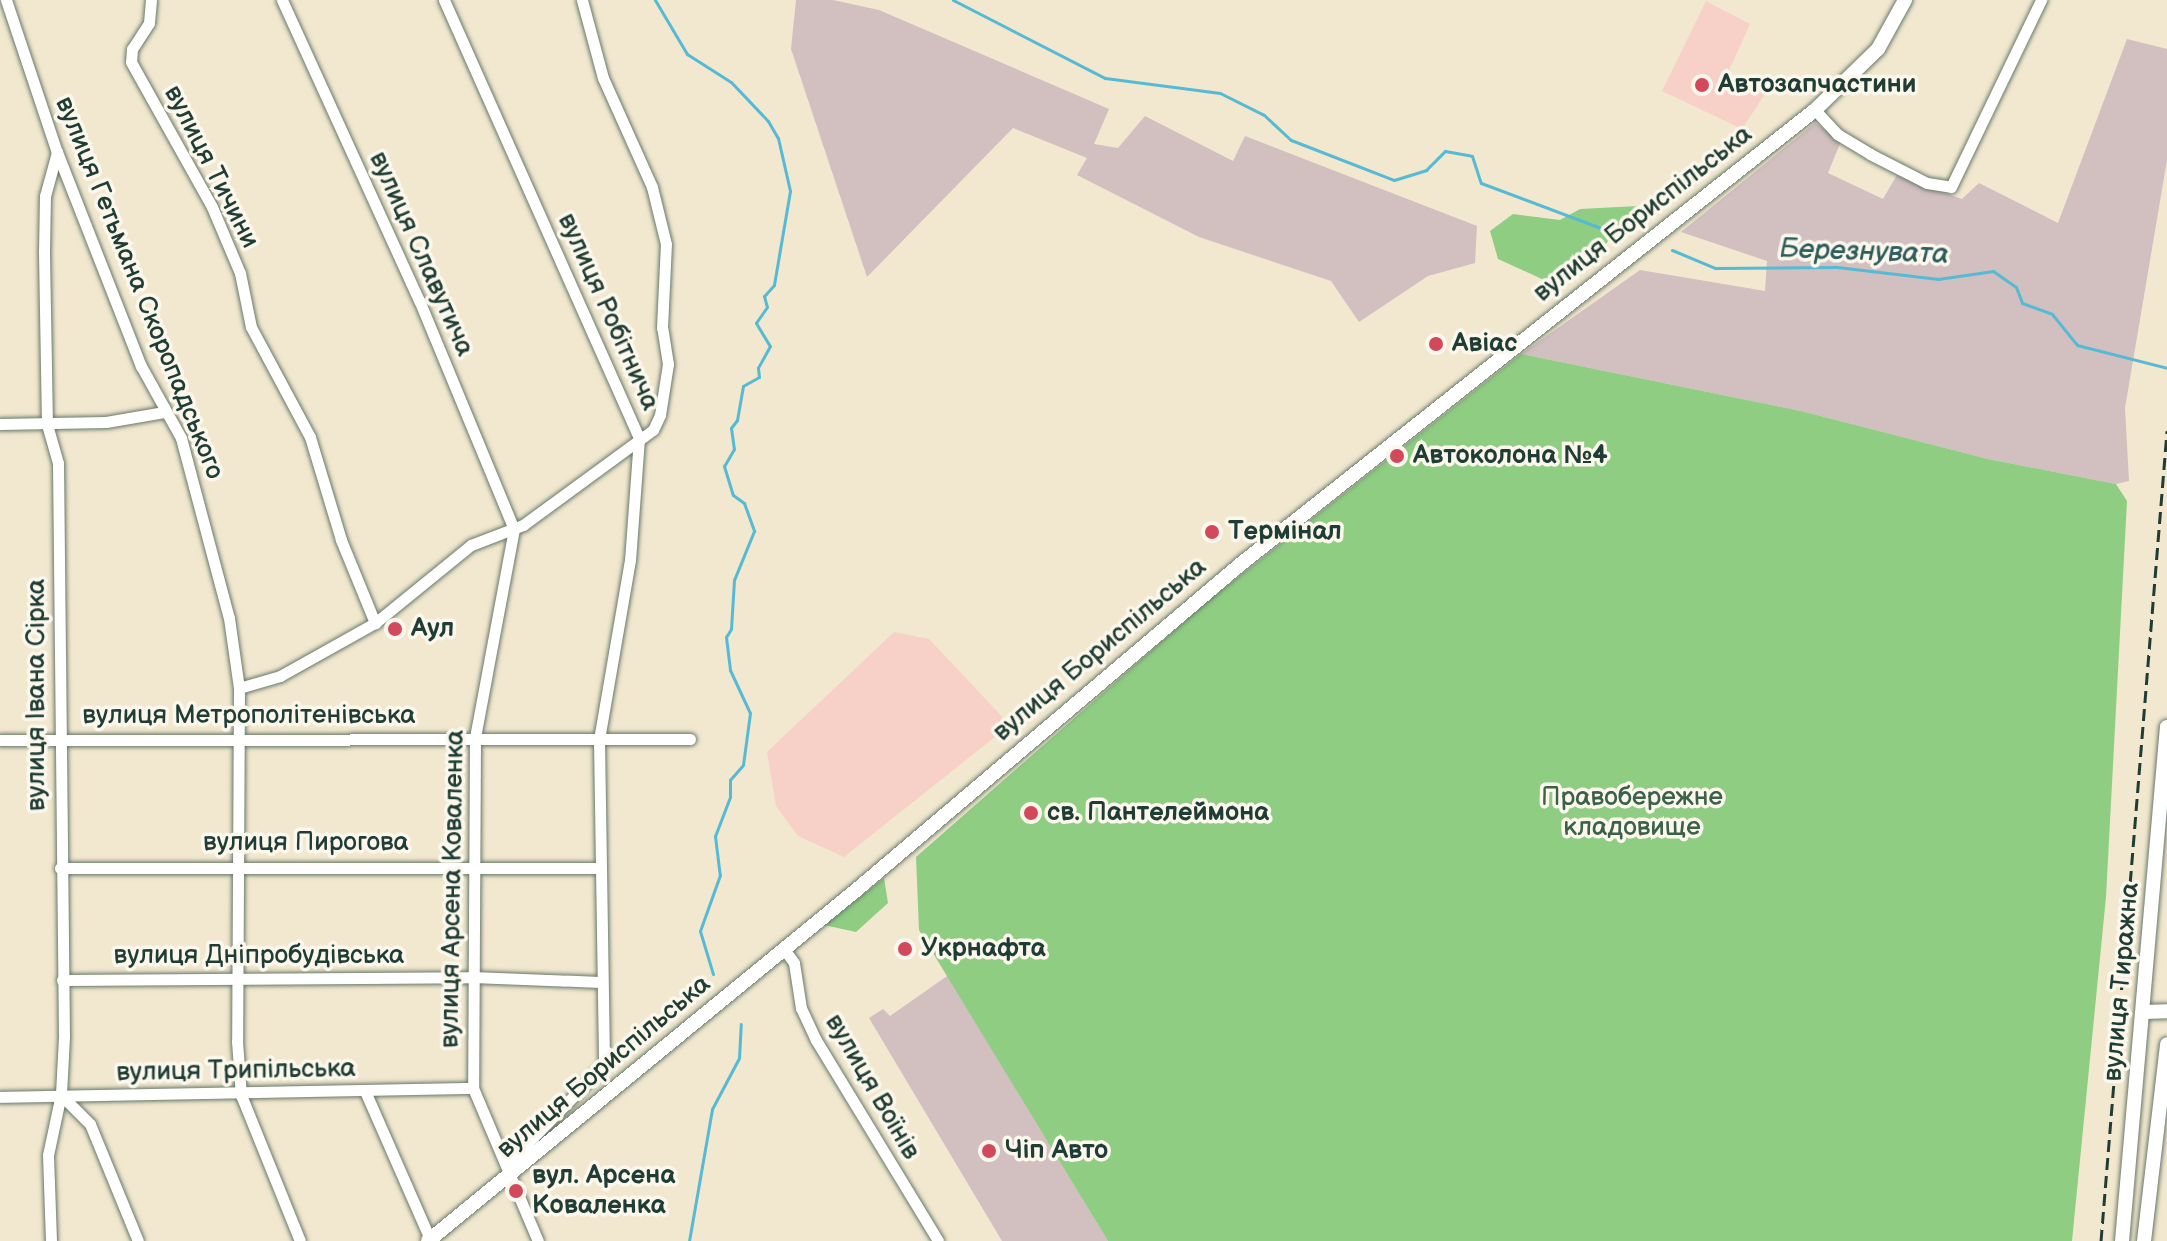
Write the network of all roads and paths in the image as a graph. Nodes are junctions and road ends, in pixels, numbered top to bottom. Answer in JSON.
{"nodes":[{"id":1,"x":6,"y":0,"type":"edge"},
{"id":2,"x":151,"y":0,"type":"edge"},
{"id":3,"x":282,"y":0,"type":"edge"},
{"id":4,"x":444,"y":0,"type":"edge"},
{"id":5,"x":582,"y":0,"type":"edge"},
{"id":6,"x":1905,"y":0,"type":"edge"},
{"id":7,"x":2041,"y":0,"type":"edge"},
{"id":8,"x":1815,"y":110,"type":"junction"},
{"id":9,"x":57,"y":152,"type":"junction"},
{"id":10,"x":164,"y":412,"type":"junction"},
{"id":11,"x":0,"y":424,"type":"edge"},
{"id":12,"x":47,"y":425,"type":"junction"},
{"id":13,"x":639,"y":438,"type":"junction"},
{"id":14,"x":514,"y":529,"type":"junction"},
{"id":15,"x":375,"y":623,"type":"junction"},
{"id":16,"x":239,"y":688,"type":"junction"},
{"id":17,"x":2167,"y":728,"type":"edge"},
{"id":18,"x":240,"y":737,"type":"junction"},
{"id":19,"x":475,"y":737,"type":"junction"},
{"id":20,"x":60,"y":739,"type":"junction"},
{"id":21,"x":690,"y":739,"type":"dead end"},
{"id":22,"x":0,"y":740,"type":"edge"},
{"id":23,"x":599,"y":740,"type":"junction"},
{"id":24,"x":240,"y":864,"type":"junction"},
{"id":25,"x":475,"y":865,"type":"junction"},
{"id":26,"x":60,"y":868,"type":"junction"},
{"id":27,"x":599,"y":868,"type":"junction"},
{"id":28,"x":784,"y":949,"type":"junction"},
{"id":29,"x":472,"y":977,"type":"junction"},
{"id":30,"x":62,"y":980,"type":"junction"},
{"id":31,"x":237,"y":980,"type":"junction"},
{"id":32,"x":600,"y":982,"type":"junction"},
{"id":33,"x":2167,"y":1011,"type":"edge"},
{"id":34,"x":2144,"y":1012,"type":"junction"},
{"id":35,"x":2167,"y":1044,"type":"edge"},
{"id":36,"x":473,"y":1088,"type":"junction"},
{"id":37,"x":365,"y":1091,"type":"junction"},
{"id":38,"x":61,"y":1094,"type":"junction"},
{"id":39,"x":241,"y":1095,"type":"junction"},
{"id":40,"x":0,"y":1097,"type":"edge"},
{"id":41,"x":509,"y":1171,"type":"junction"},
{"id":42,"x":429,"y":1240,"type":"edge"},
{"id":43,"x":51,"y":1241,"type":"edge"},
{"id":44,"x":138,"y":1241,"type":"edge"},
{"id":45,"x":300,"y":1241,"type":"edge"},
{"id":46,"x":538,"y":1241,"type":"edge"},
{"id":47,"x":938,"y":1241,"type":"edge"},
{"id":48,"x":2122,"y":1241,"type":"edge"},
{"id":49,"x":2144,"y":1241,"type":"edge"}],
"edges":[{"from":1,"to":9,"type":"street","name":"вулиця Гетьмана Скоропадського"},
{"from":2,"to":15,"type":"street","name":"вулиця Тичини"},
{"from":3,"to":14,"type":"street","name":"вулиця Славутича"},
{"from":4,"to":13,"type":"street","name":"вулиця Робітнича"},
{"from":5,"to":13,"type":"street","name":"вулиця Робітнича"},
{"from":6,"to":8,"type":"main road","name":"вулиця Бориспільська"},
{"from":7,"to":8,"type":"street"},
{"from":8,"to":28,"type":"main road","name":"вулиця Бориспільська"},
{"from":9,"to":10,"type":"street","name":"вулиця Гетьмана Скоропадського"},
{"from":9,"to":12,"type":"street","name":"вулиця Івана Сірка"},
{"from":10,"to":12,"type":"street"},
{"from":10,"to":16,"type":"street","name":"вулиця Гетьмана Скоропадського"},
{"from":11,"to":12,"type":"street"},
{"from":12,"to":20,"type":"street","name":"вулиця Івана Сірка"},
{"from":13,"to":14,"type":"street"},
{"from":13,"to":23,"type":"street"},
{"from":14,"to":15,"type":"street"},
{"from":14,"to":19,"type":"street","name":"вулиця Арсена Коваленка"},
{"from":15,"to":16,"type":"street"},
{"from":16,"to":18,"type":"street","name":"вулиця Гетьмана Скоропадського"},
{"from":17,"to":34,"type":"main road","name":"вулиця Тиражна"},
{"from":18,"to":19,"type":"street","name":"вулиця Метрополітенівська"},
{"from":18,"to":20,"type":"street","name":"вулиця Метрополітенівська"},
{"from":18,"to":24,"type":"street","name":"вулиця Гетьмана Скоропадського"},
{"from":19,"to":23,"type":"street","name":"вулиця Метрополітенівська"},
{"from":19,"to":25,"type":"street","name":"вулиця Арсена Коваленка"},
{"from":20,"to":22,"type":"street","name":"вулиця Метрополітенівська"},
{"from":20,"to":26,"type":"street","name":"вулиця Івана Сірка"},
{"from":21,"to":23,"type":"street","name":"вулиця Метрополітенівська"},
{"from":23,"to":27,"type":"street"},
{"from":24,"to":25,"type":"street","name":"вулиця Пирогова"},
{"from":24,"to":26,"type":"street","name":"вулиця Пирогова"},
{"from":24,"to":31,"type":"street","name":"вулиця Гетьмана Скоропадського"},
{"from":25,"to":27,"type":"street","name":"вулиця Пирогова"},
{"from":25,"to":29,"type":"street","name":"вулиця Арсена Коваленка"},
{"from":26,"to":30,"type":"street","name":"вулиця Івана Сірка"},
{"from":27,"to":32,"type":"street"},
{"from":28,"to":41,"type":"main road","name":"вулиця Бориспільська"},
{"from":28,"to":47,"type":"street","name":"вулиця Воїнів"},
{"from":29,"to":31,"type":"street","name":"вулиця Дніпробудівська"},
{"from":29,"to":32,"type":"street","name":"вулиця Дніпробудівська"},
{"from":29,"to":36,"type":"street","name":"вулиця Арсена Коваленка"},
{"from":30,"to":31,"type":"street","name":"вулиця Дніпробудівська"},
{"from":30,"to":38,"type":"street","name":"вулиця Івана Сірка"},
{"from":31,"to":39,"type":"street","name":"вулиця Гетьмана Скоропадського"},
{"from":32,"to":41,"type":"street"},
{"from":33,"to":34,"type":"main road"},
{"from":34,"to":48,"type":"main road","name":"вулиця Тиражна"},
{"from":35,"to":49,"type":"main road","name":"вулиця Тиражна"},
{"from":36,"to":37,"type":"street","name":"вулиця Трипільська"},
{"from":36,"to":41,"type":"street","name":"вулиця Арсена Коваленка"},
{"from":37,"to":39,"type":"street","name":"вулиця Трипільська"},
{"from":37,"to":42,"type":"street"},
{"from":38,"to":39,"type":"street","name":"вулиця Трипільська"},
{"from":38,"to":40,"type":"street","name":"вулиця Трипільська"},
{"from":38,"to":43,"type":"street","name":"вулиця Івана Сірка"},
{"from":38,"to":44,"type":"street"},
{"from":39,"to":45,"type":"street"},
{"from":41,"to":42,"type":"main road","name":"вулиця Бориспільська"},
{"from":41,"to":46,"type":"street","name":"вулиця Арсена Коваленка"}]}
